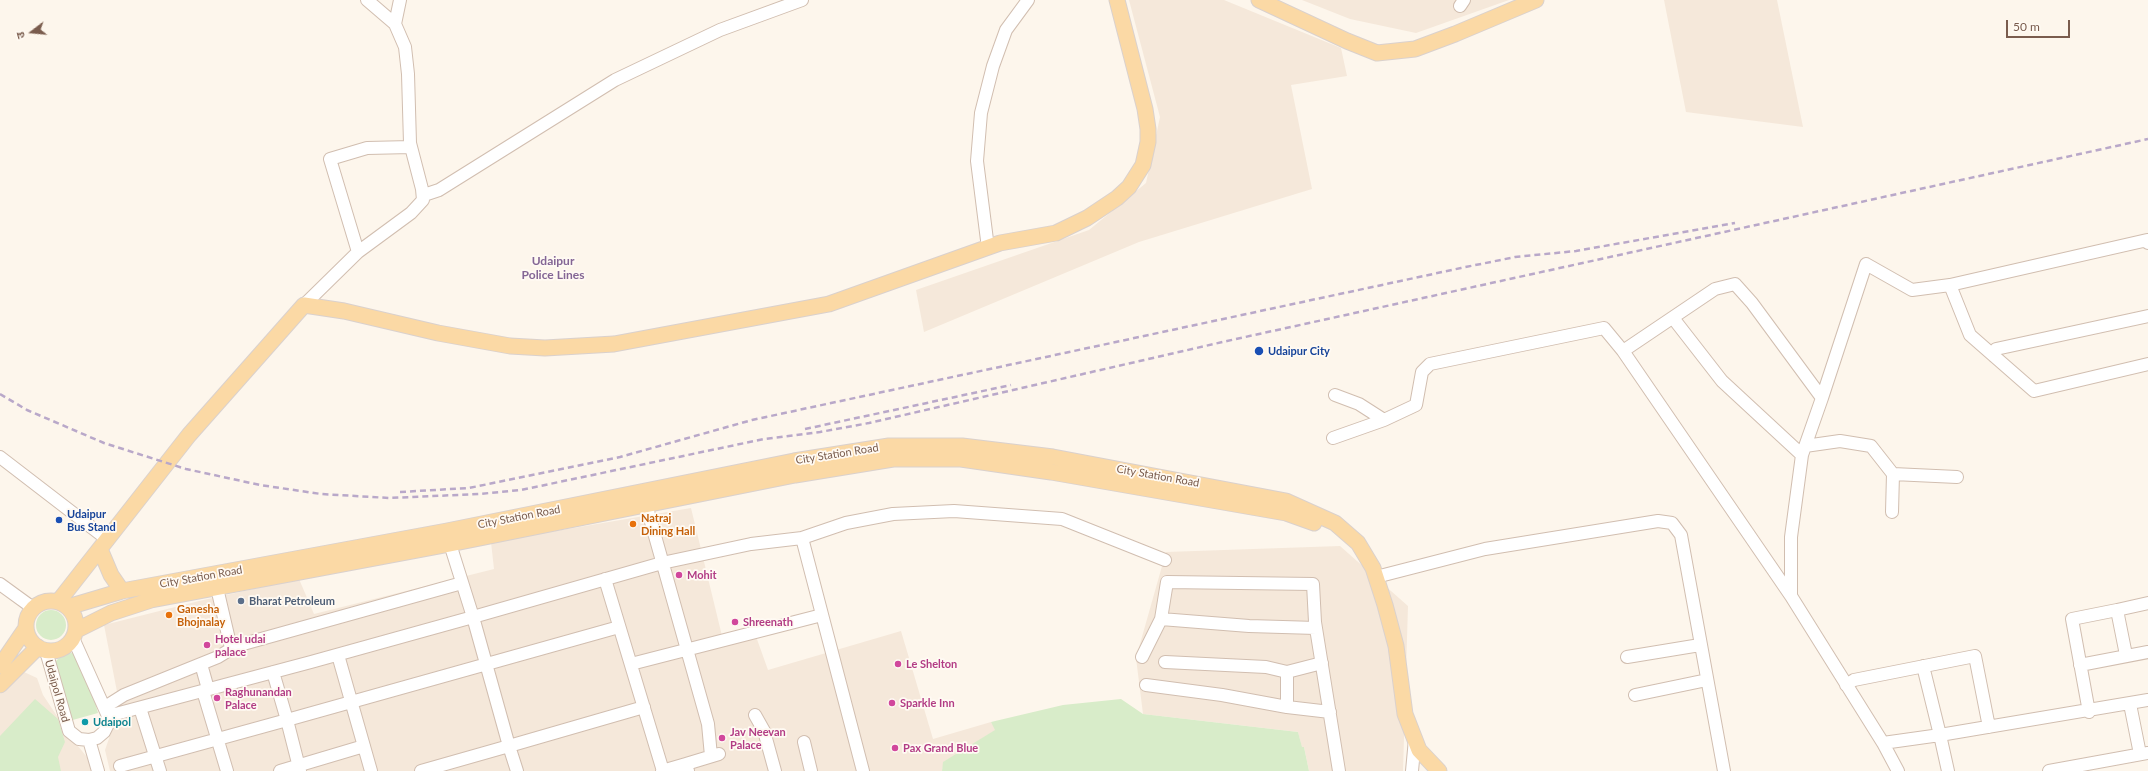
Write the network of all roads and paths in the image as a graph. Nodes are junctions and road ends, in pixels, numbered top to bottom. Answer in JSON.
{"nodes":[{"id":1,"x":367,"y":0,"type":"edge"},
{"id":2,"x":400,"y":0,"type":"edge"},
{"id":3,"x":802,"y":0,"type":"edge"},
{"id":4,"x":1028,"y":0,"type":"edge"},
{"id":5,"x":1117,"y":0,"type":"edge"},
{"id":6,"x":1122,"y":0,"type":"edge"},
{"id":7,"x":1259,"y":0,"type":"edge"},
{"id":8,"x":1536,"y":0,"type":"edge"},
{"id":9,"x":1123,"y":23,"type":"junction"},
{"id":10,"x":395,"y":24,"type":"junction"},
{"id":11,"x":411,"y":147,"type":"junction"},
{"id":12,"x":424,"y":195,"type":"junction"},
{"id":13,"x":2148,"y":243,"type":"edge"},
{"id":14,"x":988,"y":248,"type":"junction"},
{"id":15,"x":358,"y":252,"type":"junction"},
{"id":16,"x":1950,"y":285,"type":"junction"},
{"id":17,"x":304,"y":305,"type":"junction"},
{"id":18,"x":2148,"y":316,"type":"edge"},
{"id":19,"x":1673,"y":318,"type":"junction"},
{"id":20,"x":1623,"y":351,"type":"junction"},
{"id":21,"x":1994,"y":356,"type":"junction"},
{"id":22,"x":2148,"y":364,"type":"edge"},
{"id":23,"x":1336,"y":395,"type":"dead end"},
{"id":24,"x":1822,"y":398,"type":"junction"},
{"id":25,"x":1384,"y":420,"type":"junction"},
{"id":26,"x":1333,"y":438,"type":"dead end"},
{"id":27,"x":1803,"y":451,"type":"junction"},
{"id":28,"x":0,"y":457,"type":"edge"},
{"id":29,"x":1893,"y":474,"type":"junction"},
{"id":30,"x":1957,"y":477,"type":"dead end"},
{"id":31,"x":644,"y":498,"type":"junction"},
{"id":32,"x":1892,"y":512,"type":"dead end"},
{"id":33,"x":802,"y":538,"type":"junction"},
{"id":34,"x":450,"y":544,"type":"junction"},
{"id":35,"x":104,"y":545,"type":"junction"},
{"id":36,"x":1165,"y":560,"type":"dead end"},
{"id":37,"x":662,"y":563,"type":"junction"},
{"id":38,"x":1376,"y":577,"type":"junction"},
{"id":39,"x":605,"y":579,"type":"junction"},
{"id":40,"x":462,"y":583,"type":"junction"},
{"id":41,"x":0,"y":584,"type":"edge"},
{"id":42,"x":217,"y":588,"type":"junction"},
{"id":43,"x":122,"y":591,"type":"junction"},
{"id":44,"x":1791,"y":596,"type":"junction"},
{"id":45,"x":2148,"y":603,"type":"edge"},
{"id":46,"x":63,"y":604,"type":"junction"},
{"id":47,"x":34,"y":608,"type":"junction"},
{"id":48,"x":2117,"y":610,"type":"junction"},
{"id":49,"x":822,"y":615,"type":"junction"},
{"id":50,"x":473,"y":617,"type":"junction"},
{"id":51,"x":1161,"y":619,"type":"junction"},
{"id":52,"x":619,"y":627,"type":"junction"},
{"id":53,"x":26,"y":628,"type":"junction"},
{"id":54,"x":1316,"y":628,"type":"junction"},
{"id":55,"x":75,"y":634,"type":"junction"},
{"id":56,"x":1700,"y":645,"type":"junction"},
{"id":57,"x":231,"y":648,"type":"junction"},
{"id":58,"x":42,"y":649,"type":"junction"},
{"id":59,"x":687,"y":650,"type":"junction"},
{"id":60,"x":2148,"y":652,"type":"edge"},
{"id":61,"x":338,"y":655,"type":"junction"},
{"id":62,"x":2126,"y":655,"type":"junction"},
{"id":63,"x":1142,"y":657,"type":"dead end"},
{"id":64,"x":1627,"y":657,"type":"dead end"},
{"id":65,"x":1165,"y":662,"type":"dead end"},
{"id":66,"x":1322,"y":663,"type":"junction"},
{"id":67,"x":201,"y":664,"type":"junction"},
{"id":68,"x":486,"y":664,"type":"junction"},
{"id":69,"x":631,"y":664,"type":"junction"},
{"id":70,"x":2080,"y":665,"type":"junction"},
{"id":71,"x":0,"y":666,"type":"edge"},
{"id":72,"x":1923,"y":666,"type":"junction"},
{"id":73,"x":273,"y":672,"type":"junction"},
{"id":74,"x":1287,"y":672,"type":"junction"},
{"id":75,"x":1707,"y":680,"type":"junction"},
{"id":76,"x":0,"y":685,"type":"edge"},
{"id":77,"x":1146,"y":685,"type":"dead end"},
{"id":78,"x":1846,"y":685,"type":"junction"},
{"id":79,"x":206,"y":690,"type":"junction"},
{"id":80,"x":1635,"y":695,"type":"dead end"},
{"id":81,"x":2148,"y":700,"type":"edge"},
{"id":82,"x":351,"y":702,"type":"junction"},
{"id":83,"x":2130,"y":704,"type":"junction"},
{"id":84,"x":644,"y":707,"type":"junction"},
{"id":85,"x":1287,"y":707,"type":"junction"},
{"id":86,"x":140,"y":708,"type":"junction"},
{"id":87,"x":107,"y":712,"type":"junction"},
{"id":88,"x":1330,"y":712,"type":"junction"},
{"id":89,"x":2089,"y":712,"type":"junction"},
{"id":90,"x":755,"y":715,"type":"dead end"},
{"id":91,"x":287,"y":720,"type":"junction"},
{"id":92,"x":1990,"y":727,"type":"junction"},
{"id":93,"x":1940,"y":735,"type":"junction"},
{"id":94,"x":217,"y":738,"type":"junction"},
{"id":95,"x":89,"y":740,"type":"junction"},
{"id":96,"x":804,"y":742,"type":"dead end"},
{"id":97,"x":1883,"y":743,"type":"junction"},
{"id":98,"x":364,"y":746,"type":"junction"},
{"id":99,"x":509,"y":746,"type":"junction"},
{"id":100,"x":1414,"y":747,"type":"junction"},
{"id":101,"x":2144,"y":753,"type":"edge"},
{"id":102,"x":155,"y":756,"type":"junction"},
{"id":103,"x":120,"y":766,"type":"dead end"},
{"id":104,"x":687,"y":767,"type":"edge"},
{"id":105,"x":300,"y":768,"type":"edge"},
{"id":106,"x":98,"y":771,"type":"edge"},
{"id":107,"x":160,"y":771,"type":"edge"},
{"id":108,"x":227,"y":771,"type":"edge"},
{"id":109,"x":280,"y":771,"type":"edge"},
{"id":110,"x":371,"y":771,"type":"edge"},
{"id":111,"x":421,"y":771,"type":"edge"},
{"id":112,"x":517,"y":771,"type":"edge"},
{"id":113,"x":663,"y":771,"type":"edge"},
{"id":114,"x":774,"y":771,"type":"edge"},
{"id":115,"x":811,"y":771,"type":"edge"},
{"id":116,"x":863,"y":771,"type":"edge"},
{"id":117,"x":1339,"y":771,"type":"edge"},
{"id":118,"x":1412,"y":771,"type":"edge"},
{"id":119,"x":1427,"y":771,"type":"edge"},
{"id":120,"x":1439,"y":771,"type":"edge"},
{"id":121,"x":1724,"y":771,"type":"edge"},
{"id":122,"x":1898,"y":771,"type":"edge"},
{"id":123,"x":1948,"y":771,"type":"edge"},
{"id":124,"x":2049,"y":771,"type":"edge"}],
"edges":[{"from":1,"to":10,"type":"street"},
{"from":2,"to":10,"type":"street"},
{"from":3,"to":12,"type":"street"},
{"from":4,"to":14,"type":"street"},
{"from":5,"to":9,"type":"main road"},
{"from":6,"to":9,"type":"main road"},
{"from":7,"to":8,"type":"main road"},
{"from":9,"to":14,"type":"main road"},
{"from":10,"to":11,"type":"street"},
{"from":11,"to":12,"type":"street"},
{"from":11,"to":15,"type":"street"},
{"from":12,"to":15,"type":"street"},
{"from":13,"to":16,"type":"street"},
{"from":14,"to":17,"type":"main road"},
{"from":15,"to":17,"type":"street"},
{"from":16,"to":21,"type":"street"},
{"from":16,"to":24,"type":"street"},
{"from":17,"to":35,"type":"main road"},
{"from":18,"to":21,"type":"street"},
{"from":19,"to":20,"type":"street"},
{"from":19,"to":24,"type":"street"},
{"from":19,"to":27,"type":"street"},
{"from":20,"to":25,"type":"street"},
{"from":20,"to":44,"type":"street"},
{"from":21,"to":22,"type":"street"},
{"from":23,"to":25,"type":"street"},
{"from":24,"to":27,"type":"street"},
{"from":25,"to":26,"type":"street"},
{"from":27,"to":29,"type":"street"},
{"from":27,"to":44,"type":"street"},
{"from":28,"to":35,"type":"street"},
{"from":29,"to":30,"type":"street"},
{"from":29,"to":32,"type":"street"},
{"from":31,"to":34,"type":"main road","name":"City Station Road"},
{"from":31,"to":37,"type":"street"},
{"from":31,"to":38,"type":"main road","name":"City Station Road"},
{"from":31,"to":43,"type":"main road","name":"City Station Road"},
{"from":31,"to":100,"type":"main road","name":"City Station Road"},
{"from":33,"to":36,"type":"street"},
{"from":33,"to":37,"type":"street"},
{"from":33,"to":49,"type":"street"},
{"from":34,"to":40,"type":"street"},
{"from":34,"to":42,"type":"main road","name":"City Station Road"},
{"from":35,"to":43,"type":"main road"},
{"from":35,"to":46,"type":"main road"},
{"from":37,"to":39,"type":"street"},
{"from":37,"to":59,"type":"street"},
{"from":38,"to":56,"type":"street"},
{"from":38,"to":100,"type":"main road","name":"City Station Road"},
{"from":39,"to":50,"type":"street"},
{"from":39,"to":52,"type":"street"},
{"from":40,"to":50,"type":"street"},
{"from":40,"to":57,"type":"street"},
{"from":41,"to":47,"type":"street"},
{"from":42,"to":55,"type":"main road","name":"City Station Road"},
{"from":42,"to":57,"type":"street"},
{"from":43,"to":46,"type":"main road","name":"City Station Road"},
{"from":44,"to":78,"type":"street"},
{"from":45,"to":48,"type":"street"},
{"from":46,"to":47,"type":"main road"},
{"from":46,"to":55,"type":"main road"},
{"from":47,"to":53,"type":"main road"},
{"from":48,"to":62,"type":"street"},
{"from":48,"to":70,"type":"street"},
{"from":49,"to":59,"type":"street"},
{"from":49,"to":116,"type":"street"},
{"from":50,"to":61,"type":"street"},
{"from":50,"to":68,"type":"street"},
{"from":51,"to":54,"type":"street"},
{"from":51,"to":54,"type":"street"},
{"from":51,"to":63,"type":"street"},
{"from":52,"to":68,"type":"street"},
{"from":52,"to":69,"type":"street"},
{"from":53,"to":58,"type":"main road"},
{"from":53,"to":71,"type":"main road"},
{"from":54,"to":66,"type":"street"},
{"from":55,"to":58,"type":"main road"},
{"from":55,"to":87,"type":"street"},
{"from":56,"to":64,"type":"street"},
{"from":56,"to":75,"type":"street"},
{"from":57,"to":67,"type":"street"},
{"from":58,"to":76,"type":"main road"},
{"from":58,"to":95,"type":"street","name":"Udaipol Road"},
{"from":59,"to":69,"type":"street"},
{"from":59,"to":104,"type":"street"},
{"from":60,"to":62,"type":"street"},
{"from":61,"to":73,"type":"street"},
{"from":61,"to":82,"type":"street"},
{"from":62,"to":70,"type":"street"},
{"from":65,"to":74,"type":"street"},
{"from":66,"to":74,"type":"street"},
{"from":66,"to":88,"type":"street"},
{"from":67,"to":79,"type":"street"},
{"from":67,"to":87,"type":"street"},
{"from":68,"to":82,"type":"street"},
{"from":68,"to":99,"type":"street"},
{"from":69,"to":84,"type":"street"},
{"from":70,"to":89,"type":"street"},
{"from":72,"to":78,"type":"street"},
{"from":72,"to":92,"type":"street"},
{"from":72,"to":93,"type":"street"},
{"from":73,"to":79,"type":"street"},
{"from":73,"to":91,"type":"street"},
{"from":74,"to":85,"type":"street"},
{"from":75,"to":80,"type":"street"},
{"from":75,"to":121,"type":"street"},
{"from":77,"to":85,"type":"street"},
{"from":78,"to":97,"type":"street"},
{"from":79,"to":86,"type":"street"},
{"from":79,"to":94,"type":"street"},
{"from":81,"to":83,"type":"street"},
{"from":82,"to":91,"type":"street"},
{"from":82,"to":98,"type":"street"},
{"from":83,"to":89,"type":"street"},
{"from":83,"to":101,"type":"street"},
{"from":84,"to":99,"type":"street"},
{"from":84,"to":113,"type":"street"},
{"from":85,"to":88,"type":"street"},
{"from":86,"to":87,"type":"street"},
{"from":86,"to":102,"type":"street"},
{"from":87,"to":95,"type":"street"},
{"from":88,"to":117,"type":"street"},
{"from":89,"to":92,"type":"street"},
{"from":90,"to":114,"type":"street"},
{"from":91,"to":94,"type":"street"},
{"from":91,"to":105,"type":"street"},
{"from":92,"to":93,"type":"street"},
{"from":93,"to":97,"type":"street"},
{"from":93,"to":123,"type":"street"},
{"from":94,"to":102,"type":"street"},
{"from":94,"to":108,"type":"street"},
{"from":95,"to":106,"type":"street"},
{"from":96,"to":115,"type":"street"},
{"from":97,"to":122,"type":"street"},
{"from":98,"to":105,"type":"street"},
{"from":98,"to":110,"type":"street"},
{"from":99,"to":111,"type":"street"},
{"from":99,"to":112,"type":"street"},
{"from":100,"to":118,"type":"street"},
{"from":100,"to":119,"type":"main road","name":"City Station Road"},
{"from":100,"to":120,"type":"main road","name":"City Station Road"},
{"from":101,"to":124,"type":"street"},
{"from":102,"to":103,"type":"street"},
{"from":102,"to":107,"type":"street"},
{"from":104,"to":113,"type":"street"},
{"from":105,"to":109,"type":"street"}]}
